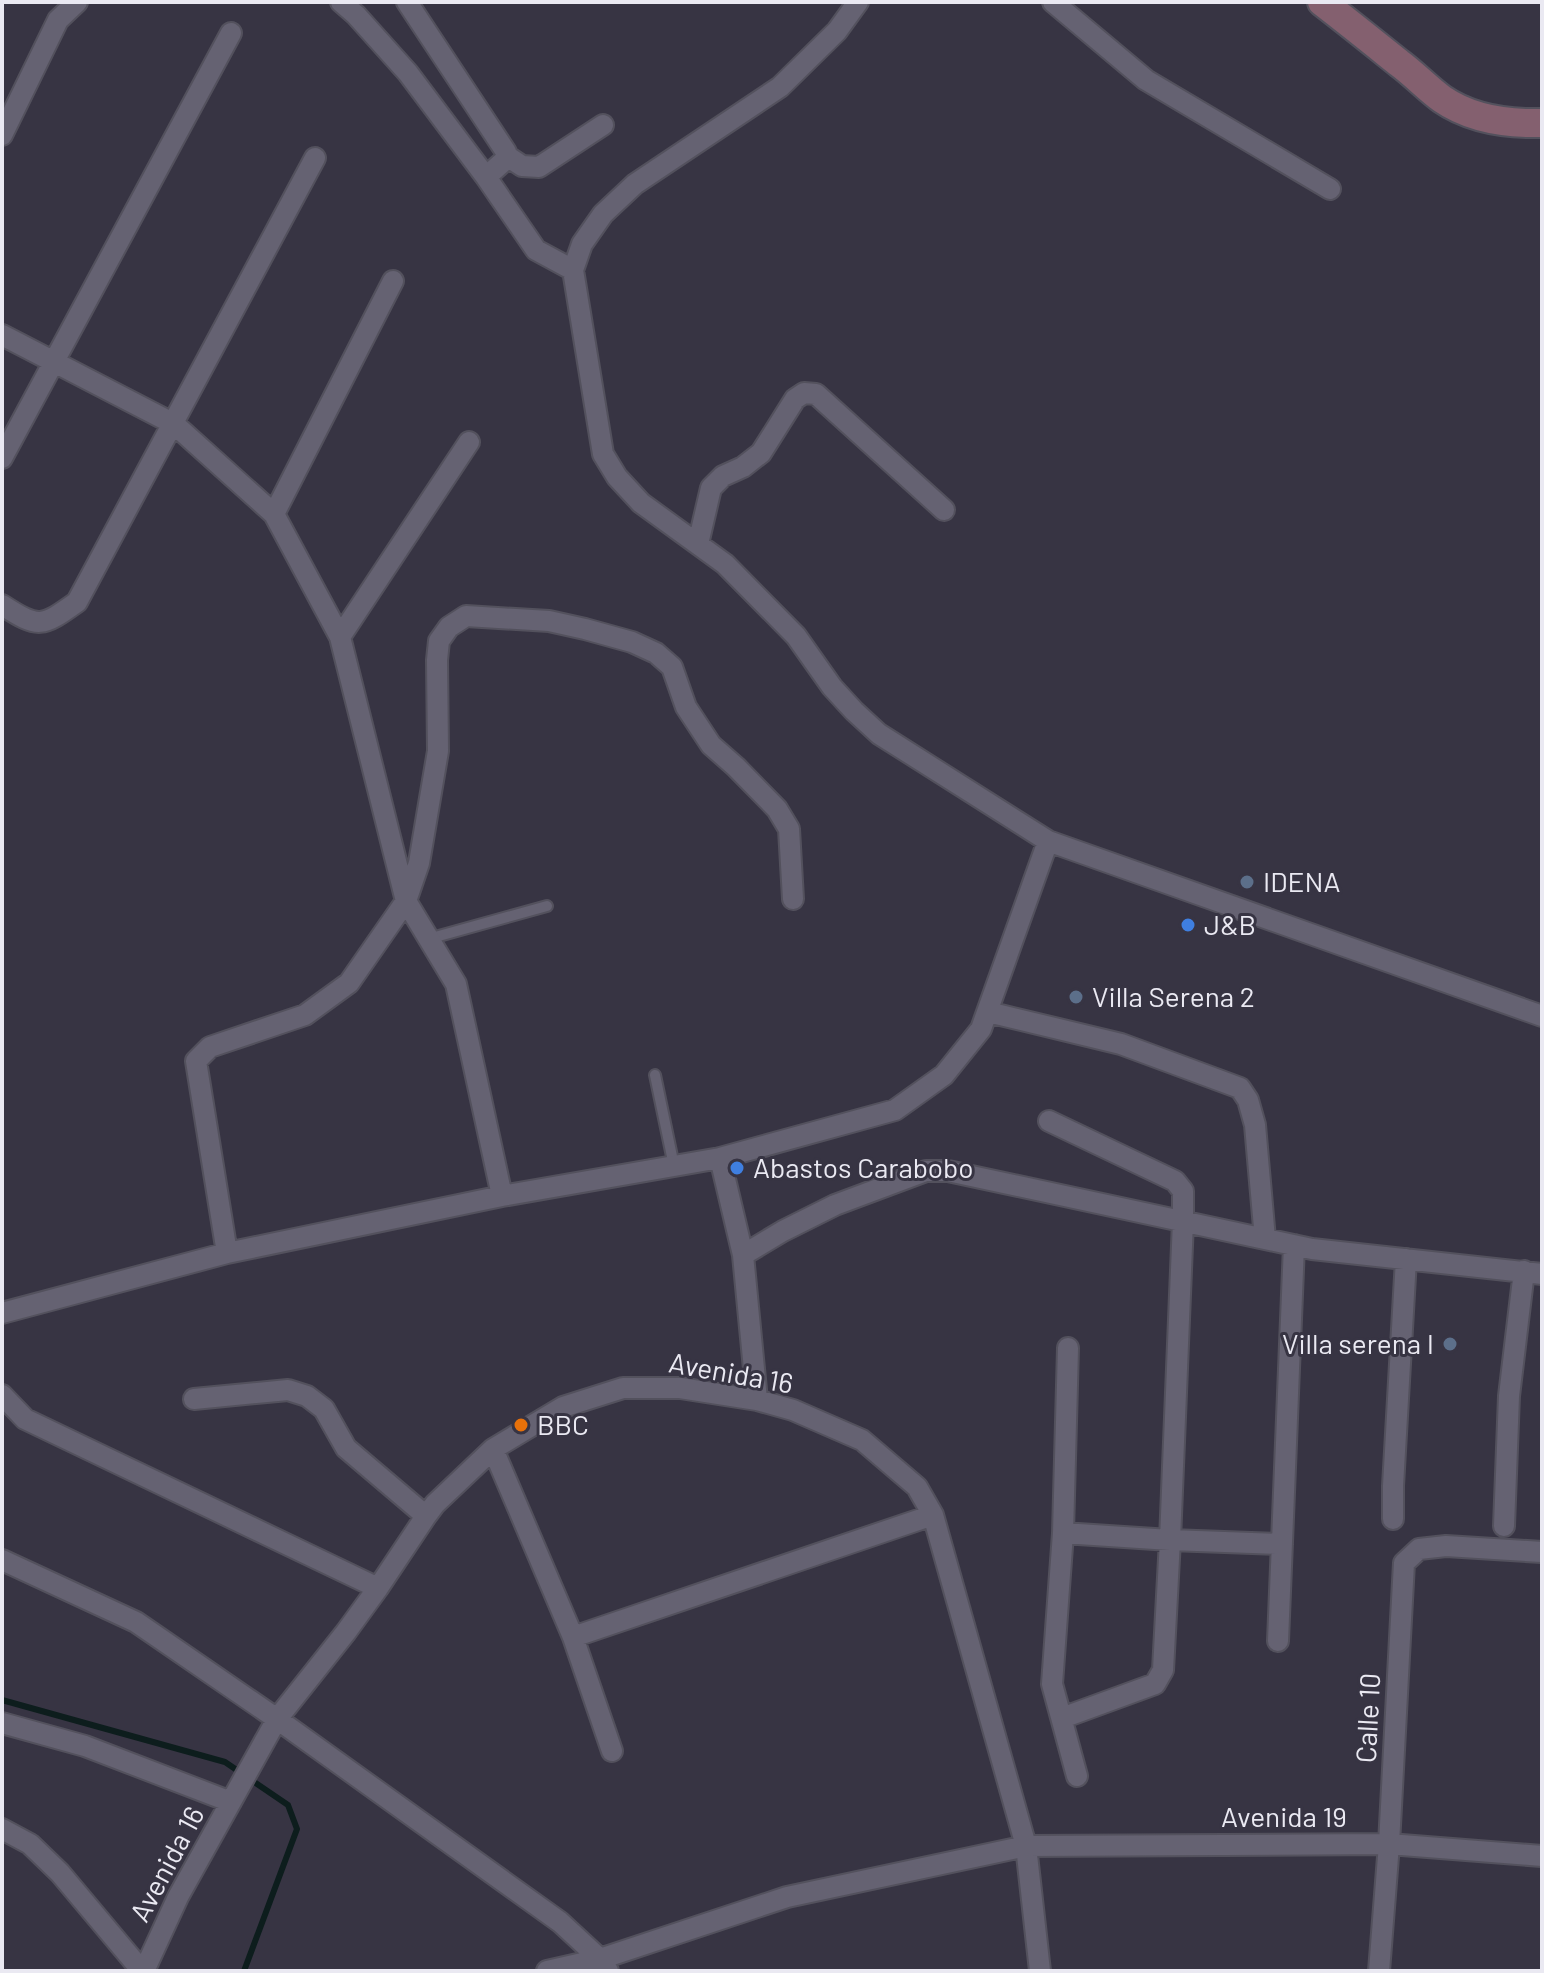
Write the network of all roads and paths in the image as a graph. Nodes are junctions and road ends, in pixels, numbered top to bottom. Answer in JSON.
{"nodes":[{"id":1,"x":77,"y":2,"type":"edge"},
{"id":2,"x":341,"y":2,"type":"edge"},
{"id":3,"x":407,"y":2,"type":"edge"},
{"id":4,"x":858,"y":2,"type":"edge"},
{"id":5,"x":1053,"y":2,"type":"edge"},
{"id":6,"x":1322,"y":2,"type":"edge"},
{"id":7,"x":231,"y":33,"type":"dead end"},
{"id":8,"x":1542,"y":103,"type":"edge"},
{"id":9,"x":1497,"y":121,"type":"junction"},
{"id":10,"x":1542,"y":123,"type":"edge"},
{"id":11,"x":603,"y":125,"type":"dead end"},
{"id":12,"x":2,"y":135,"type":"edge"},
{"id":13,"x":507,"y":156,"type":"junction"},
{"id":14,"x":315,"y":158,"type":"dead end"},
{"id":15,"x":486,"y":177,"type":"junction"},
{"id":16,"x":1330,"y":189,"type":"dead end"},
{"id":17,"x":573,"y":270,"type":"junction"},
{"id":18,"x":393,"y":281,"type":"dead end"},
{"id":19,"x":2,"y":335,"type":"edge"},
{"id":20,"x":54,"y":361,"type":"junction"},
{"id":21,"x":174,"y":424,"type":"junction"},
{"id":22,"x":469,"y":442,"type":"dead end"},
{"id":23,"x":2,"y":458,"type":"edge"},
{"id":24,"x":944,"y":510,"type":"dead end"},
{"id":25,"x":274,"y":514,"type":"junction"},
{"id":26,"x":698,"y":544,"type":"junction"},
{"id":27,"x":2,"y":605,"type":"edge"},
{"id":28,"x":340,"y":637,"type":"junction"},
{"id":29,"x":1048,"y":841,"type":"junction"},
{"id":30,"x":793,"y":899,"type":"dead end"},
{"id":31,"x":406,"y":901,"type":"junction"},
{"id":32,"x":547,"y":906,"type":"dead end"},
{"id":33,"x":428,"y":939,"type":"junction"},
{"id":34,"x":988,"y":1012,"type":"junction"},
{"id":35,"x":1542,"y":1016,"type":"edge"},
{"id":36,"x":655,"y":1075,"type":"dead end"},
{"id":37,"x":1049,"y":1121,"type":"dead end"},
{"id":38,"x":720,"y":1158,"type":"junction"},
{"id":39,"x":674,"y":1166,"type":"junction"},
{"id":40,"x":502,"y":1196,"type":"junction"},
{"id":41,"x":1183,"y":1221,"type":"junction"},
{"id":42,"x":1265,"y":1239,"type":"junction"},
{"id":43,"x":1294,"y":1245,"type":"junction"},
{"id":44,"x":227,"y":1253,"type":"junction"},
{"id":45,"x":743,"y":1255,"type":"junction"},
{"id":46,"x":1406,"y":1259,"type":"junction"},
{"id":47,"x":1533,"y":1273,"type":"edge"},
{"id":48,"x":2,"y":1313,"type":"edge"},
{"id":49,"x":1068,"y":1348,"type":"dead end"},
{"id":50,"x":2,"y":1395,"type":"edge"},
{"id":51,"x":194,"y":1399,"type":"dead end"},
{"id":52,"x":757,"y":1400,"type":"junction"},
{"id":53,"x":493,"y":1449,"type":"junction"},
{"id":54,"x":933,"y":1515,"type":"junction"},
{"id":55,"x":426,"y":1516,"type":"junction"},
{"id":56,"x":1393,"y":1519,"type":"dead end"},
{"id":57,"x":1504,"y":1526,"type":"dead end"},
{"id":58,"x":1063,"y":1533,"type":"junction"},
{"id":59,"x":1170,"y":1540,"type":"junction"},
{"id":60,"x":1282,"y":1544,"type":"junction"},
{"id":61,"x":1542,"y":1552,"type":"edge"},
{"id":62,"x":2,"y":1560,"type":"edge"},
{"id":63,"x":378,"y":1588,"type":"junction"},
{"id":64,"x":573,"y":1637,"type":"junction"},
{"id":65,"x":1278,"y":1641,"type":"dead end"},
{"id":66,"x":1062,"y":1718,"type":"junction"},
{"id":67,"x":277,"y":1719,"type":"junction"},
{"id":68,"x":2,"y":1723,"type":"edge"},
{"id":69,"x":612,"y":1751,"type":"dead end"},
{"id":70,"x":1077,"y":1776,"type":"dead end"},
{"id":71,"x":236,"y":1793,"type":"junction"},
{"id":72,"x":2,"y":1829,"type":"edge"},
{"id":73,"x":1389,"y":1844,"type":"junction"},
{"id":74,"x":1026,"y":1846,"type":"junction"},
{"id":75,"x":1542,"y":1856,"type":"edge"},
{"id":76,"x":604,"y":1965,"type":"edge"},
{"id":77,"x":143,"y":1971,"type":"edge"},
{"id":78,"x":547,"y":1971,"type":"edge"},
{"id":79,"x":1040,"y":1971,"type":"edge"},
{"id":80,"x":1379,"y":1971,"type":"edge"}],
"edges":[{"from":1,"to":12,"type":"street"},
{"from":2,"to":15,"type":"street"},
{"from":3,"to":13,"type":"street"},
{"from":4,"to":17,"type":"street"},
{"from":5,"to":16,"type":"street"},
{"from":6,"to":9,"type":"street"},
{"from":7,"to":20,"type":"street"},
{"from":8,"to":9,"type":"street"},
{"from":9,"to":10,"type":"street"},
{"from":11,"to":13,"type":"street"},
{"from":13,"to":15,"type":"street"},
{"from":14,"to":21,"type":"street"},
{"from":15,"to":17,"type":"street"},
{"from":17,"to":26,"type":"street"},
{"from":18,"to":25,"type":"street"},
{"from":19,"to":20,"type":"street"},
{"from":20,"to":21,"type":"street"},
{"from":20,"to":23,"type":"street"},
{"from":21,"to":25,"type":"street"},
{"from":21,"to":27,"type":"street"},
{"from":22,"to":28,"type":"street"},
{"from":24,"to":26,"type":"street"},
{"from":25,"to":28,"type":"street"},
{"from":26,"to":29,"type":"street"},
{"from":28,"to":31,"type":"street"},
{"from":29,"to":34,"type":"street"},
{"from":29,"to":35,"type":"street"},
{"from":30,"to":31,"type":"street"},
{"from":31,"to":33,"type":"street"},
{"from":31,"to":44,"type":"street"},
{"from":32,"to":33,"type":"lane"},
{"from":33,"to":40,"type":"street"},
{"from":34,"to":38,"type":"street"},
{"from":34,"to":42,"type":"street"},
{"from":36,"to":39,"type":"lane"},
{"from":37,"to":41,"type":"street"},
{"from":38,"to":39,"type":"street"},
{"from":38,"to":45,"type":"street"},
{"from":39,"to":40,"type":"street"},
{"from":40,"to":44,"type":"street"},
{"from":41,"to":42,"type":"street"},
{"from":41,"to":45,"type":"street"},
{"from":41,"to":59,"type":"street"},
{"from":42,"to":43,"type":"street"},
{"from":43,"to":46,"type":"street"},
{"from":43,"to":60,"type":"street"},
{"from":44,"to":48,"type":"street"},
{"from":45,"to":52,"type":"street"},
{"from":46,"to":47,"type":"street"},
{"from":46,"to":56,"type":"street"},
{"from":47,"to":57,"type":"street"},
{"from":49,"to":58,"type":"street"},
{"from":50,"to":63,"type":"street"},
{"from":51,"to":55,"type":"street"},
{"from":52,"to":53,"type":"street","name":"Avenida 16"},
{"from":52,"to":54,"type":"street","name":"Avenida 16"},
{"from":53,"to":55,"type":"street","name":"Avenida 16"},
{"from":53,"to":64,"type":"street"},
{"from":54,"to":64,"type":"street"},
{"from":54,"to":74,"type":"street","name":"Avenida 16"},
{"from":55,"to":63,"type":"street","name":"Avenida 16"},
{"from":58,"to":59,"type":"street"},
{"from":58,"to":66,"type":"street"},
{"from":59,"to":60,"type":"street"},
{"from":59,"to":66,"type":"street"},
{"from":60,"to":65,"type":"street"},
{"from":61,"to":73,"type":"street","name":"Calle 10"},
{"from":62,"to":67,"type":"street"},
{"from":63,"to":67,"type":"street","name":"Avenida 16"},
{"from":64,"to":69,"type":"street"},
{"from":66,"to":70,"type":"street"},
{"from":67,"to":71,"type":"street","name":"Avenida 16"},
{"from":67,"to":76,"type":"street"},
{"from":68,"to":71,"type":"street"},
{"from":71,"to":77,"type":"street","name":"Avenida 16"},
{"from":72,"to":77,"type":"street"},
{"from":73,"to":74,"type":"street","name":"Avenida 19"},
{"from":73,"to":75,"type":"street","name":"Avenida 19"},
{"from":73,"to":80,"type":"street","name":"Calle 10"},
{"from":74,"to":76,"type":"street","name":"Avenida 19"},
{"from":74,"to":79,"type":"street","name":"Avenida 16"},
{"from":76,"to":78,"type":"street","name":"Avenida 19"}]}
